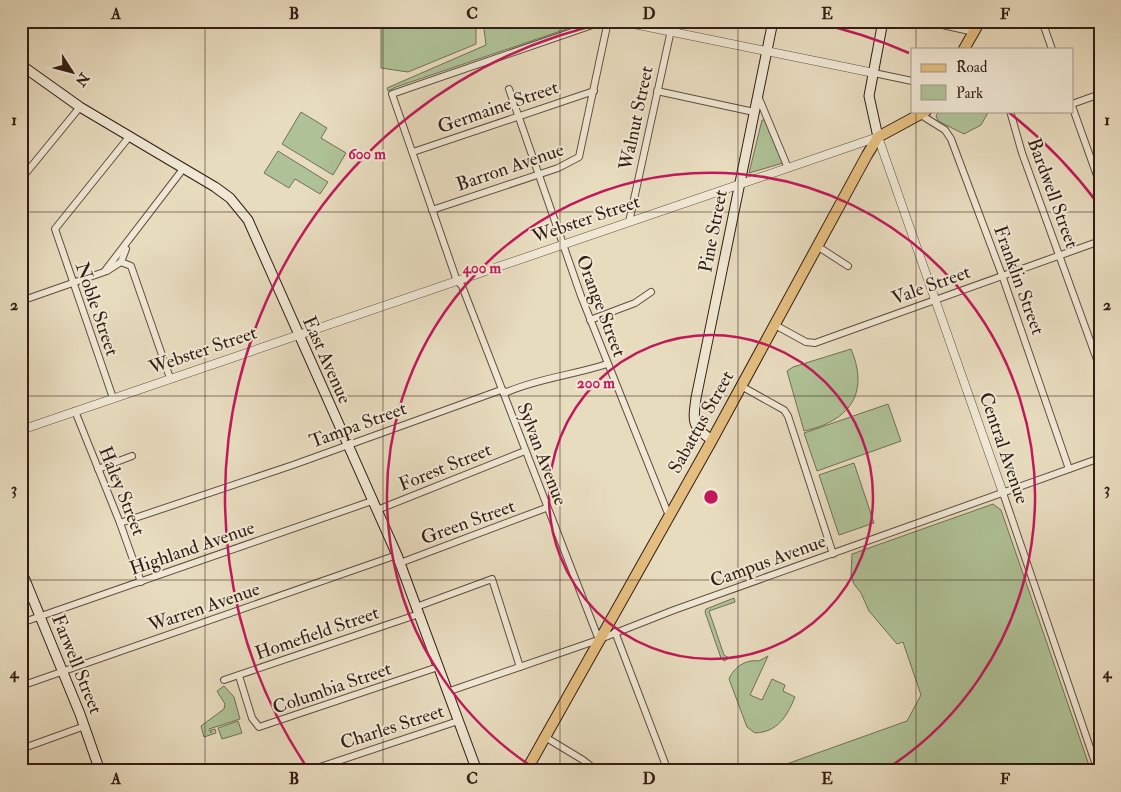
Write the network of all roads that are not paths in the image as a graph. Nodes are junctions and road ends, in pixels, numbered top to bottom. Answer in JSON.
{"nodes":[{"id":1,"x":606,"y":21,"type":"edge"},
{"id":2,"x":619,"y":21,"type":"edge"},
{"id":3,"x":672,"y":21,"type":"edge"},
{"id":4,"x":773,"y":21,"type":"edge"},
{"id":5,"x":884,"y":21,"type":"edge"},
{"id":6,"x":925,"y":21,"type":"edge"},
{"id":7,"x":980,"y":21,"type":"edge"},
{"id":8,"x":1042,"y":21,"type":"edge"},
{"id":9,"x":671,"y":30,"type":"junction"},
{"id":10,"x":974,"y":32,"type":"junction"},
{"id":11,"x":965,"y":48,"type":"edge"},
{"id":12,"x":1050,"y":48,"type":"edge"},
{"id":13,"x":767,"y":51,"type":"junction"},
{"id":14,"x":21,"y":65,"type":"edge"},
{"id":15,"x":874,"y":73,"type":"junction"},
{"id":16,"x":911,"y":81,"type":"edge"},
{"id":17,"x":509,"y":89,"type":"dead end"},
{"id":18,"x":594,"y":91,"type":"junction"},
{"id":19,"x":657,"y":91,"type":"junction"},
{"id":20,"x":1100,"y":94,"type":"edge"},
{"id":21,"x":758,"y":96,"type":"junction"},
{"id":22,"x":1074,"y":104,"type":"edge"},
{"id":23,"x":80,"y":107,"type":"junction"},
{"id":24,"x":1074,"y":111,"type":"edge"},
{"id":25,"x":754,"y":112,"type":"junction"},
{"id":26,"x":1010,"y":112,"type":"edge"},
{"id":27,"x":923,"y":113,"type":"edge"},
{"id":28,"x":518,"y":116,"type":"junction"},
{"id":29,"x":129,"y":136,"type":"junction"},
{"id":30,"x":878,"y":137,"type":"junction"},
{"id":31,"x":413,"y":152,"type":"junction"},
{"id":32,"x":788,"y":168,"type":"junction"},
{"id":33,"x":183,"y":169,"type":"junction"},
{"id":34,"x":538,"y":174,"type":"junction"},
{"id":35,"x":21,"y":178,"type":"edge"},
{"id":36,"x":740,"y":184,"type":"junction"},
{"id":37,"x":1100,"y":184,"type":"edge"},
{"id":38,"x":432,"y":210,"type":"junction"},
{"id":39,"x":629,"y":222,"type":"junction"},
{"id":40,"x":1100,"y":241,"type":"edge"},
{"id":41,"x":128,"y":244,"type":"junction"},
{"id":42,"x":562,"y":245,"type":"junction"},
{"id":43,"x":817,"y":246,"type":"junction"},
{"id":44,"x":1060,"y":255,"type":"junction"},
{"id":45,"x":121,"y":262,"type":"junction"},
{"id":46,"x":848,"y":266,"type":"dead end"},
{"id":47,"x":104,"y":272,"type":"junction"},
{"id":48,"x":1002,"y":275,"type":"junction"},
{"id":49,"x":456,"y":281,"type":"junction"},
{"id":50,"x":73,"y":284,"type":"junction"},
{"id":51,"x":650,"y":292,"type":"dead end"},
{"id":52,"x":934,"y":300,"type":"junction"},
{"id":53,"x":21,"y":302,"type":"edge"},
{"id":54,"x":590,"y":320,"type":"junction"},
{"id":55,"x":776,"y":325,"type":"junction"},
{"id":56,"x":298,"y":335,"type":"junction"},
{"id":57,"x":607,"y":364,"type":"junction"},
{"id":58,"x":1100,"y":368,"type":"edge"},
{"id":59,"x":170,"y":378,"type":"junction"},
{"id":60,"x":741,"y":386,"type":"junction"},
{"id":61,"x":501,"y":390,"type":"junction"},
{"id":62,"x":113,"y":398,"type":"junction"},
{"id":63,"x":75,"y":411,"type":"junction"},
{"id":64,"x":21,"y":430,"type":"edge"},
{"id":65,"x":712,"y":440,"type":"junction"},
{"id":66,"x":348,"y":445,"type":"junction"},
{"id":67,"x":525,"y":452,"type":"junction"},
{"id":68,"x":132,"y":456,"type":"dead end"},
{"id":69,"x":1100,"y":458,"type":"edge"},
{"id":70,"x":98,"y":469,"type":"junction"},
{"id":71,"x":1069,"y":469,"type":"junction"},
{"id":72,"x":1003,"y":493,"type":"junction"},
{"id":73,"x":372,"y":501,"type":"junction"},
{"id":74,"x":546,"y":508,"type":"junction"},
{"id":75,"x":377,"y":510,"type":"junction"},
{"id":76,"x":668,"y":516,"type":"junction"},
{"id":77,"x":120,"y":522,"type":"junction"},
{"id":78,"x":833,"y":554,"type":"junction"},
{"id":79,"x":398,"y":559,"type":"junction"},
{"id":80,"x":21,"y":570,"type":"edge"},
{"id":81,"x":141,"y":582,"type":"junction"},
{"id":82,"x":417,"y":611,"type":"junction"},
{"id":83,"x":40,"y":616,"type":"junction"},
{"id":84,"x":21,"y":623,"type":"edge"},
{"id":85,"x":615,"y":632,"type":"junction"},
{"id":86,"x":599,"y":640,"type":"junction"},
{"id":87,"x":438,"y":667,"type":"junction"},
{"id":88,"x":520,"y":667,"type":"junction"},
{"id":89,"x":63,"y":672,"type":"junction"},
{"id":90,"x":239,"y":676,"type":"junction"},
{"id":91,"x":224,"y":680,"type":"dead end"},
{"id":92,"x":21,"y":686,"type":"edge"},
{"id":93,"x":447,"y":692,"type":"junction"},
{"id":94,"x":458,"y":721,"type":"junction"},
{"id":95,"x":84,"y":726,"type":"junction"},
{"id":96,"x":545,"y":737,"type":"junction"},
{"id":97,"x":21,"y":748,"type":"edge"},
{"id":98,"x":100,"y":771,"type":"edge"},
{"id":99,"x":308,"y":771,"type":"edge"},
{"id":100,"x":477,"y":771,"type":"edge"},
{"id":101,"x":526,"y":771,"type":"edge"},
{"id":102,"x":597,"y":771,"type":"edge"},
{"id":103,"x":668,"y":771,"type":"edge"},
{"id":104,"x":1098,"y":771,"type":"edge"}],
"edges":[{"from":1,"to":18,"type":"street","name":"Barron Avenue"},
{"from":1,"to":31,"type":"street","name":"Sylvan Avenue"},
{"from":2,"to":9,"type":"street"},
{"from":3,"to":9,"type":"street","name":"Walnut Street"},
{"from":4,"to":13,"type":"main road","name":"Pine Street"},
{"from":5,"to":15,"type":"main road"},
{"from":6,"to":10,"type":"street"},
{"from":7,"to":10,"type":"main road"},
{"from":8,"to":12,"type":"street"},
{"from":9,"to":13,"type":"street"},
{"from":9,"to":19,"type":"street","name":"Walnut Street"},
{"from":10,"to":11,"type":"main road"},
{"from":13,"to":15,"type":"street"},
{"from":13,"to":21,"type":"main road","name":"Pine Street"},
{"from":14,"to":23,"type":"main road","name":"East Avenue"},
{"from":15,"to":16,"type":"street"},
{"from":15,"to":30,"type":"main road"},
{"from":17,"to":28,"type":"street","name":"Orange Street"},
{"from":18,"to":28,"type":"street","name":"Germaine Street"},
{"from":18,"to":34,"type":"street","name":"Barron Avenue"},
{"from":19,"to":25,"type":"street"},
{"from":19,"to":39,"type":"street","name":"Walnut Street"},
{"from":20,"to":22,"type":"street"},
{"from":21,"to":25,"type":"main road","name":"Pine Street"},
{"from":21,"to":32,"type":"street"},
{"from":23,"to":29,"type":"main road","name":"East Avenue"},
{"from":23,"to":35,"type":"street"},
{"from":24,"to":37,"type":"street"},
{"from":25,"to":36,"type":"main road","name":"Pine Street"},
{"from":26,"to":44,"type":"street","name":"Bardwell Street"},
{"from":27,"to":30,"type":"main road"},
{"from":27,"to":48,"type":"street","name":"Franklin Street"},
{"from":28,"to":31,"type":"street","name":"Germaine Street"},
{"from":28,"to":34,"type":"street","name":"Orange Street"},
{"from":29,"to":33,"type":"main road","name":"East Avenue"},
{"from":29,"to":50,"type":"street","name":"Noble Street"},
{"from":30,"to":32,"type":"street","name":"Webster Street"},
{"from":30,"to":43,"type":"main road","name":"Sabattus Street"},
{"from":30,"to":52,"type":"street","name":"Central Avenue"},
{"from":31,"to":38,"type":"street","name":"Sylvan Avenue"},
{"from":32,"to":36,"type":"street","name":"Webster Street"},
{"from":33,"to":41,"type":"street"},
{"from":33,"to":56,"type":"main road","name":"East Avenue"},
{"from":34,"to":38,"type":"street","name":"Barron Avenue"},
{"from":34,"to":42,"type":"street","name":"Orange Street"},
{"from":36,"to":39,"type":"street","name":"Webster Street"},
{"from":36,"to":65,"type":"main road","name":"Pine Street"},
{"from":38,"to":49,"type":"street","name":"Sylvan Avenue"},
{"from":39,"to":42,"type":"street","name":"Webster Street"},
{"from":40,"to":44,"type":"street","name":"Vale Street"},
{"from":41,"to":45,"type":"street"},
{"from":41,"to":47,"type":"street"},
{"from":42,"to":49,"type":"street","name":"Webster Street"},
{"from":42,"to":54,"type":"street","name":"Orange Street"},
{"from":43,"to":46,"type":"street"},
{"from":43,"to":55,"type":"main road","name":"Sabattus Street"},
{"from":44,"to":48,"type":"street","name":"Vale Street"},
{"from":44,"to":58,"type":"street","name":"Bardwell Street"},
{"from":45,"to":47,"type":"street"},
{"from":45,"to":59,"type":"street"},
{"from":47,"to":50,"type":"street"},
{"from":48,"to":52,"type":"street","name":"Vale Street"},
{"from":48,"to":71,"type":"street","name":"Franklin Street"},
{"from":49,"to":56,"type":"street","name":"Webster Street"},
{"from":49,"to":61,"type":"street","name":"Sylvan Avenue"},
{"from":50,"to":53,"type":"street"},
{"from":50,"to":62,"type":"street","name":"Noble Street"},
{"from":51,"to":54,"type":"street"},
{"from":52,"to":55,"type":"street","name":"Vale Street"},
{"from":52,"to":72,"type":"street","name":"Central Avenue"},
{"from":54,"to":57,"type":"street","name":"Orange Street"},
{"from":55,"to":60,"type":"main road","name":"Sabattus Street"},
{"from":56,"to":59,"type":"street","name":"Webster Street"},
{"from":56,"to":66,"type":"main road","name":"East Avenue"},
{"from":57,"to":61,"type":"street","name":"Tampa Street"},
{"from":57,"to":76,"type":"street","name":"Orange Street"},
{"from":59,"to":62,"type":"street","name":"Webster Street"},
{"from":60,"to":65,"type":"main road","name":"Sabattus Street"},
{"from":60,"to":78,"type":"street"},
{"from":61,"to":66,"type":"street","name":"Tampa Street"},
{"from":61,"to":67,"type":"street","name":"Sylvan Avenue"},
{"from":62,"to":63,"type":"street","name":"Webster Street"},
{"from":63,"to":64,"type":"street","name":"Webster Street"},
{"from":63,"to":70,"type":"street","name":"Haley Street"},
{"from":65,"to":76,"type":"main road","name":"Sabattus Street"},
{"from":66,"to":73,"type":"main road","name":"East Avenue"},
{"from":66,"to":77,"type":"street","name":"Tampa Street"},
{"from":67,"to":74,"type":"street","name":"Sylvan Avenue"},
{"from":67,"to":75,"type":"street","name":"Forest Street"},
{"from":68,"to":70,"type":"street"},
{"from":69,"to":71,"type":"street","name":"Campus Avenue"},
{"from":70,"to":77,"type":"street","name":"Haley Street"},
{"from":71,"to":72,"type":"street","name":"Campus Avenue"},
{"from":72,"to":78,"type":"street","name":"Campus Avenue"},
{"from":72,"to":104,"type":"street","name":"Central Avenue"},
{"from":73,"to":75,"type":"main road","name":"East Avenue"},
{"from":73,"to":81,"type":"street","name":"Highland Avenue"},
{"from":74,"to":79,"type":"street","name":"Green Street"},
{"from":74,"to":86,"type":"street","name":"Sylvan Avenue"},
{"from":75,"to":79,"type":"main road","name":"East Avenue"},
{"from":76,"to":86,"type":"main road","name":"Sabattus Street"},
{"from":77,"to":81,"type":"street","name":"Haley Street"},
{"from":78,"to":85,"type":"street","name":"Campus Avenue"},
{"from":79,"to":82,"type":"main road","name":"East Avenue"},
{"from":79,"to":89,"type":"street","name":"Warren Avenue"},
{"from":80,"to":83,"type":"main road","name":"Farwell Street"},
{"from":81,"to":83,"type":"street","name":"Highland Avenue"},
{"from":82,"to":87,"type":"main road","name":"East Avenue"},
{"from":82,"to":88,"type":"street","name":"Homefield Street"},
{"from":82,"to":90,"type":"street","name":"Homefield Street"},
{"from":83,"to":84,"type":"street","name":"Highland Avenue"},
{"from":83,"to":89,"type":"main road","name":"Farwell Street"},
{"from":85,"to":86,"type":"street","name":"Campus Avenue"},
{"from":85,"to":103,"type":"street"},
{"from":86,"to":88,"type":"street","name":"Campus Avenue"},
{"from":86,"to":96,"type":"main road","name":"Sabattus Street"},
{"from":87,"to":90,"type":"street","name":"Columbia Street"},
{"from":87,"to":93,"type":"main road","name":"East Avenue"},
{"from":88,"to":93,"type":"street","name":"Campus Avenue"},
{"from":89,"to":92,"type":"street","name":"Warren Avenue"},
{"from":89,"to":95,"type":"main road","name":"Farwell Street"},
{"from":90,"to":91,"type":"street","name":"Homefield Street"},
{"from":93,"to":94,"type":"main road","name":"East Avenue"},
{"from":94,"to":99,"type":"street","name":"Charles Street"},
{"from":94,"to":100,"type":"main road","name":"East Avenue"},
{"from":95,"to":97,"type":"street"},
{"from":95,"to":98,"type":"main road","name":"Farwell Street"},
{"from":96,"to":101,"type":"main road","name":"Sabattus Street"},
{"from":96,"to":102,"type":"street"}]}
